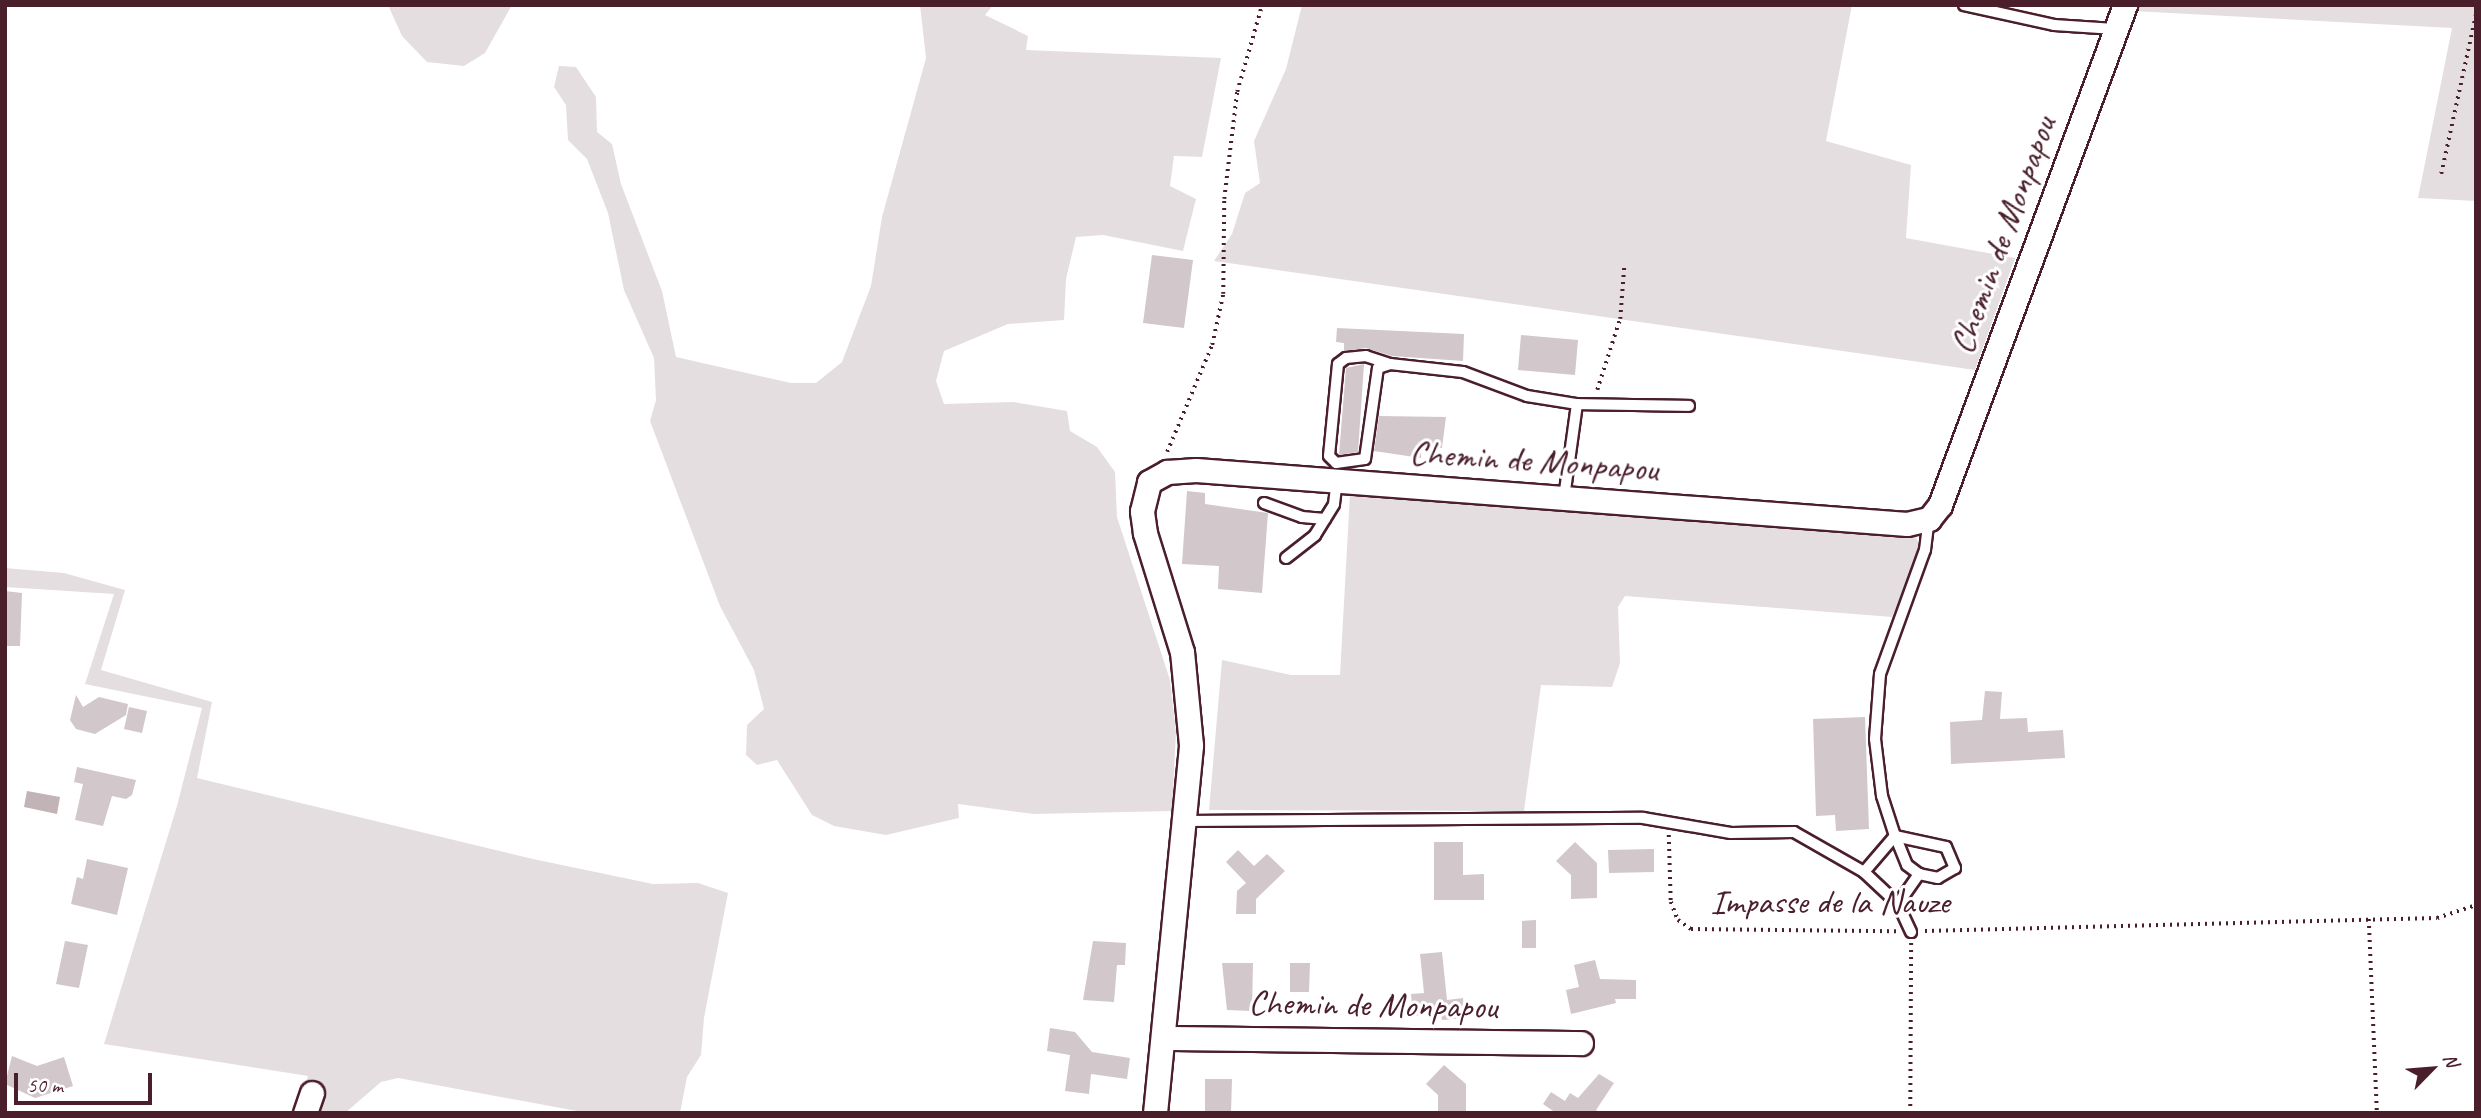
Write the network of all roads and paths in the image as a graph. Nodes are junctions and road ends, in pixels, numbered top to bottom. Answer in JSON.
{"nodes":[{"id":1,"x":1262,"y":5,"type":"edge"},
{"id":2,"x":1964,"y":5,"type":"edge"},
{"id":3,"x":2125,"y":5,"type":"edge"},
{"id":4,"x":2476,"y":13,"type":"edge"},
{"id":5,"x":2116,"y":29,"type":"junction"},
{"id":6,"x":2441,"y":174,"type":"dead end"},
{"id":7,"x":1624,"y":267,"type":"dead end"},
{"id":8,"x":1390,"y":364,"type":"junction"},
{"id":9,"x":1577,"y":404,"type":"junction"},
{"id":10,"x":1591,"y":405,"type":"junction"},
{"id":11,"x":1689,"y":406,"type":"dead end"},
{"id":12,"x":1167,"y":472,"type":"junction"},
{"id":13,"x":1338,"y":481,"type":"junction"},
{"id":14,"x":1564,"y":498,"type":"junction"},
{"id":15,"x":1264,"y":503,"type":"dead end"},
{"id":16,"x":1325,"y":519,"type":"junction"},
{"id":17,"x":1929,"y":519,"type":"junction"},
{"id":18,"x":1286,"y":558,"type":"dead end"},
{"id":19,"x":1185,"y":821,"type":"junction"},
{"id":20,"x":1663,"y":825,"type":"junction"},
{"id":21,"x":1895,"y":835,"type":"junction"},
{"id":22,"x":1864,"y":872,"type":"junction"},
{"id":23,"x":1919,"y":874,"type":"junction"},
{"id":24,"x":1898,"y":904,"type":"junction"},
{"id":25,"x":2476,"y":905,"type":"edge"},
{"id":26,"x":2369,"y":919,"type":"junction"},
{"id":27,"x":1911,"y":932,"type":"junction"},
{"id":28,"x":1163,"y":1038,"type":"junction"},
{"id":29,"x":1581,"y":1043,"type":"dead end"},
{"id":30,"x":1155,"y":1113,"type":"edge"},
{"id":31,"x":1910,"y":1113,"type":"edge"},
{"id":32,"x":2377,"y":1113,"type":"edge"}],
"edges":[{"from":1,"to":12,"type":"path"},
{"from":2,"to":5,"type":"lane"},
{"from":3,"to":5,"type":"street","name":"Chemin de Monpapou"},
{"from":4,"to":6,"type":"path"},
{"from":5,"to":17,"type":"street","name":"Chemin de Monpapou"},
{"from":7,"to":10,"type":"path"},
{"from":8,"to":8,"type":"lane"},
{"from":8,"to":9,"type":"lane"},
{"from":9,"to":10,"type":"lane"},
{"from":9,"to":14,"type":"lane"},
{"from":10,"to":11,"type":"lane"},
{"from":12,"to":13,"type":"street","name":"Chemin de Monpapou"},
{"from":12,"to":19,"type":"street"},
{"from":13,"to":14,"type":"street","name":"Chemin de Monpapou"},
{"from":13,"to":16,"type":"lane"},
{"from":14,"to":17,"type":"street","name":"Chemin de Monpapou"},
{"from":15,"to":16,"type":"lane"},
{"from":16,"to":18,"type":"lane"},
{"from":17,"to":21,"type":"lane"},
{"from":19,"to":20,"type":"lane"},
{"from":19,"to":28,"type":"street"},
{"from":20,"to":22,"type":"lane"},
{"from":20,"to":27,"type":"path","name":"Impasse de la Nauze"},
{"from":21,"to":22,"type":"lane"},
{"from":21,"to":23,"type":"lane"},
{"from":21,"to":23,"type":"lane"},
{"from":22,"to":24,"type":"lane"},
{"from":23,"to":24,"type":"lane"},
{"from":24,"to":27,"type":"lane"},
{"from":25,"to":26,"type":"path","name":"Impasse de la Nauze"},
{"from":26,"to":27,"type":"path","name":"Impasse de la Nauze"},
{"from":26,"to":32,"type":"path"},
{"from":27,"to":31,"type":"path"},
{"from":28,"to":29,"type":"street","name":"Chemin de Monpapou"},
{"from":28,"to":30,"type":"street"}]}
